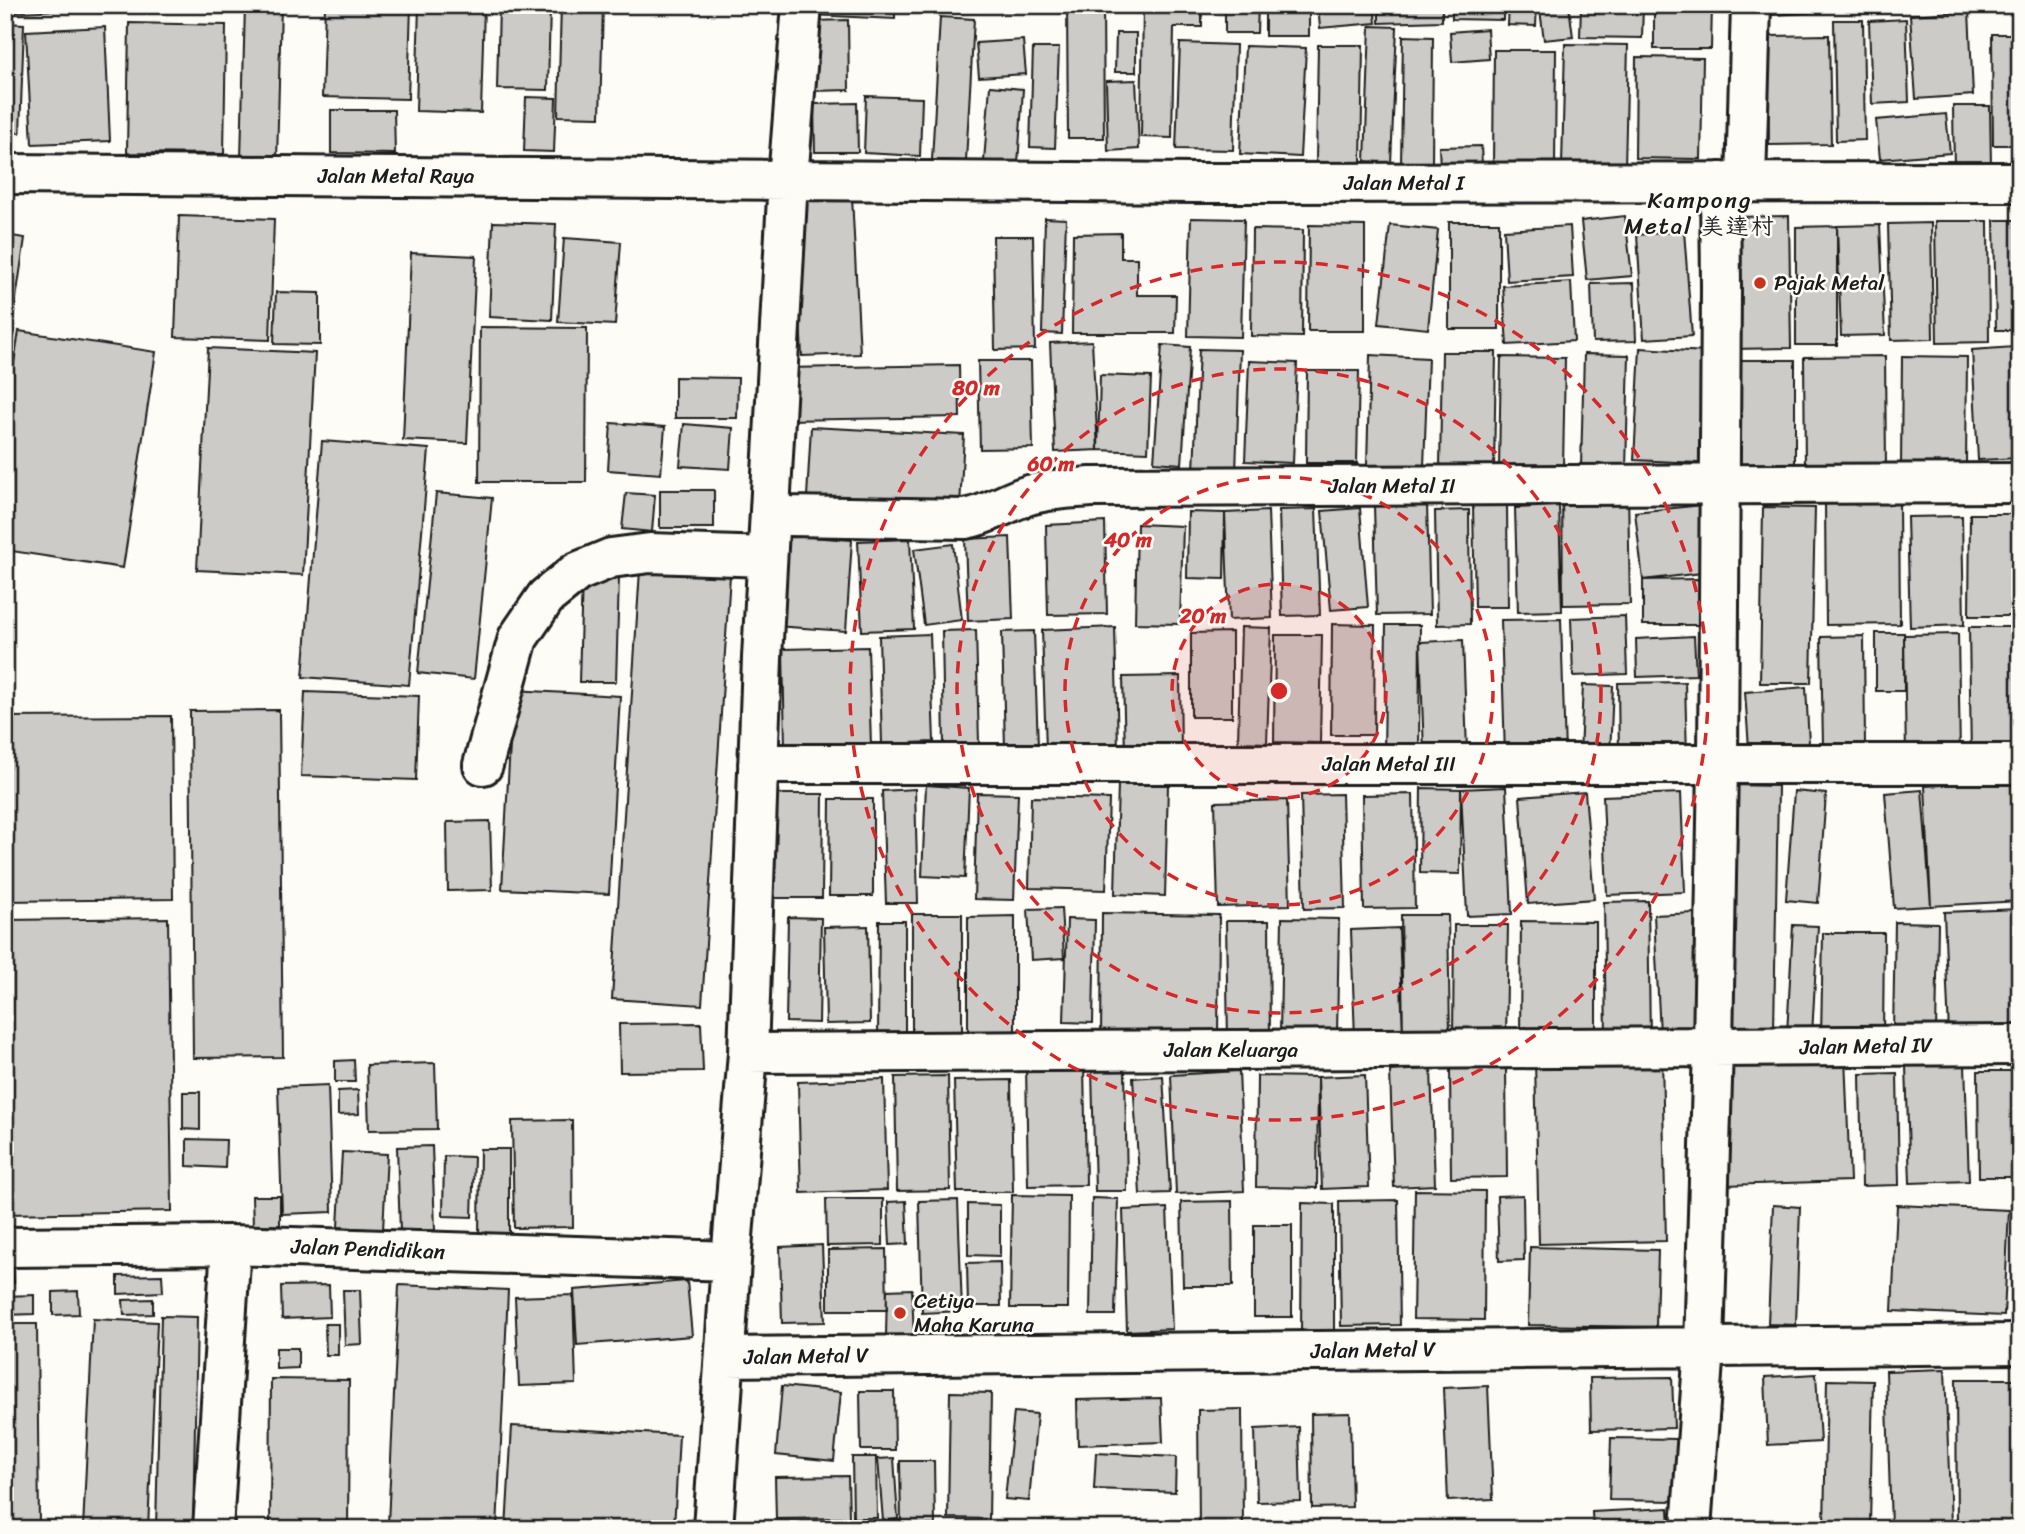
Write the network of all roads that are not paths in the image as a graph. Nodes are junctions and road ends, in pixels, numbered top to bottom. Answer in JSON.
{"nodes":[{"id":1,"x":802,"y":5,"type":"edge"},
{"id":2,"x":1751,"y":5,"type":"edge"},
{"id":3,"x":5,"y":174,"type":"edge"},
{"id":4,"x":788,"y":179,"type":"junction"},
{"id":5,"x":1733,"y":182,"type":"junction"},
{"id":6,"x":2020,"y":182,"type":"edge"},
{"id":7,"x":2020,"y":483,"type":"edge"},
{"id":8,"x":1720,"y":484,"type":"junction"},
{"id":9,"x":770,"y":513,"type":"junction"},
{"id":10,"x":767,"y":557,"type":"junction"},
{"id":11,"x":758,"y":764,"type":"junction"},
{"id":12,"x":1718,"y":764,"type":"junction"},
{"id":13,"x":2020,"y":764,"type":"edge"},
{"id":14,"x":483,"y":765,"type":"dead end"},
{"id":15,"x":2020,"y":1045,"type":"edge"},
{"id":16,"x":1713,"y":1047,"type":"junction"},
{"id":17,"x":748,"y":1053,"type":"junction"},
{"id":18,"x":231,"y":1245,"type":"junction"},
{"id":19,"x":5,"y":1247,"type":"edge"},
{"id":20,"x":731,"y":1261,"type":"junction"},
{"id":21,"x":2020,"y":1344,"type":"edge"},
{"id":22,"x":1704,"y":1347,"type":"junction"},
{"id":23,"x":726,"y":1357,"type":"junction"},
{"id":24,"x":213,"y":1529,"type":"edge"},
{"id":25,"x":713,"y":1529,"type":"edge"},
{"id":26,"x":1692,"y":1529,"type":"edge"}],
"edges":[{"from":1,"to":4,"type":"street"},
{"from":2,"to":5,"type":"street"},
{"from":3,"to":4,"type":"street","name":"Jalan Metal Raya"},
{"from":4,"to":5,"type":"street","name":"Jalan Metal I"},
{"from":4,"to":9,"type":"street"},
{"from":5,"to":6,"type":"street","name":"Jalan Metal I"},
{"from":5,"to":8,"type":"street"},
{"from":7,"to":8,"type":"street","name":"Jalan Metal II"},
{"from":8,"to":9,"type":"street","name":"Jalan Metal II"},
{"from":8,"to":12,"type":"street"},
{"from":9,"to":10,"type":"street"},
{"from":10,"to":11,"type":"street"},
{"from":10,"to":14,"type":"street"},
{"from":11,"to":12,"type":"street","name":"Jalan Metal III"},
{"from":11,"to":17,"type":"street"},
{"from":12,"to":13,"type":"street","name":"Jalan Metal III"},
{"from":12,"to":16,"type":"street"},
{"from":15,"to":16,"type":"street","name":"Jalan Metal IV"},
{"from":16,"to":17,"type":"street","name":"Jalan Keluarga"},
{"from":16,"to":22,"type":"street"},
{"from":17,"to":20,"type":"street"},
{"from":18,"to":19,"type":"street","name":"Jalan Pendidikan"},
{"from":18,"to":20,"type":"street","name":"Jalan Pendidikan"},
{"from":18,"to":24,"type":"street"},
{"from":20,"to":23,"type":"street"},
{"from":21,"to":22,"type":"street","name":"Jalan Metal V"},
{"from":22,"to":23,"type":"street","name":"Jalan Metal V"},
{"from":22,"to":26,"type":"street"},
{"from":23,"to":25,"type":"street"}]}
